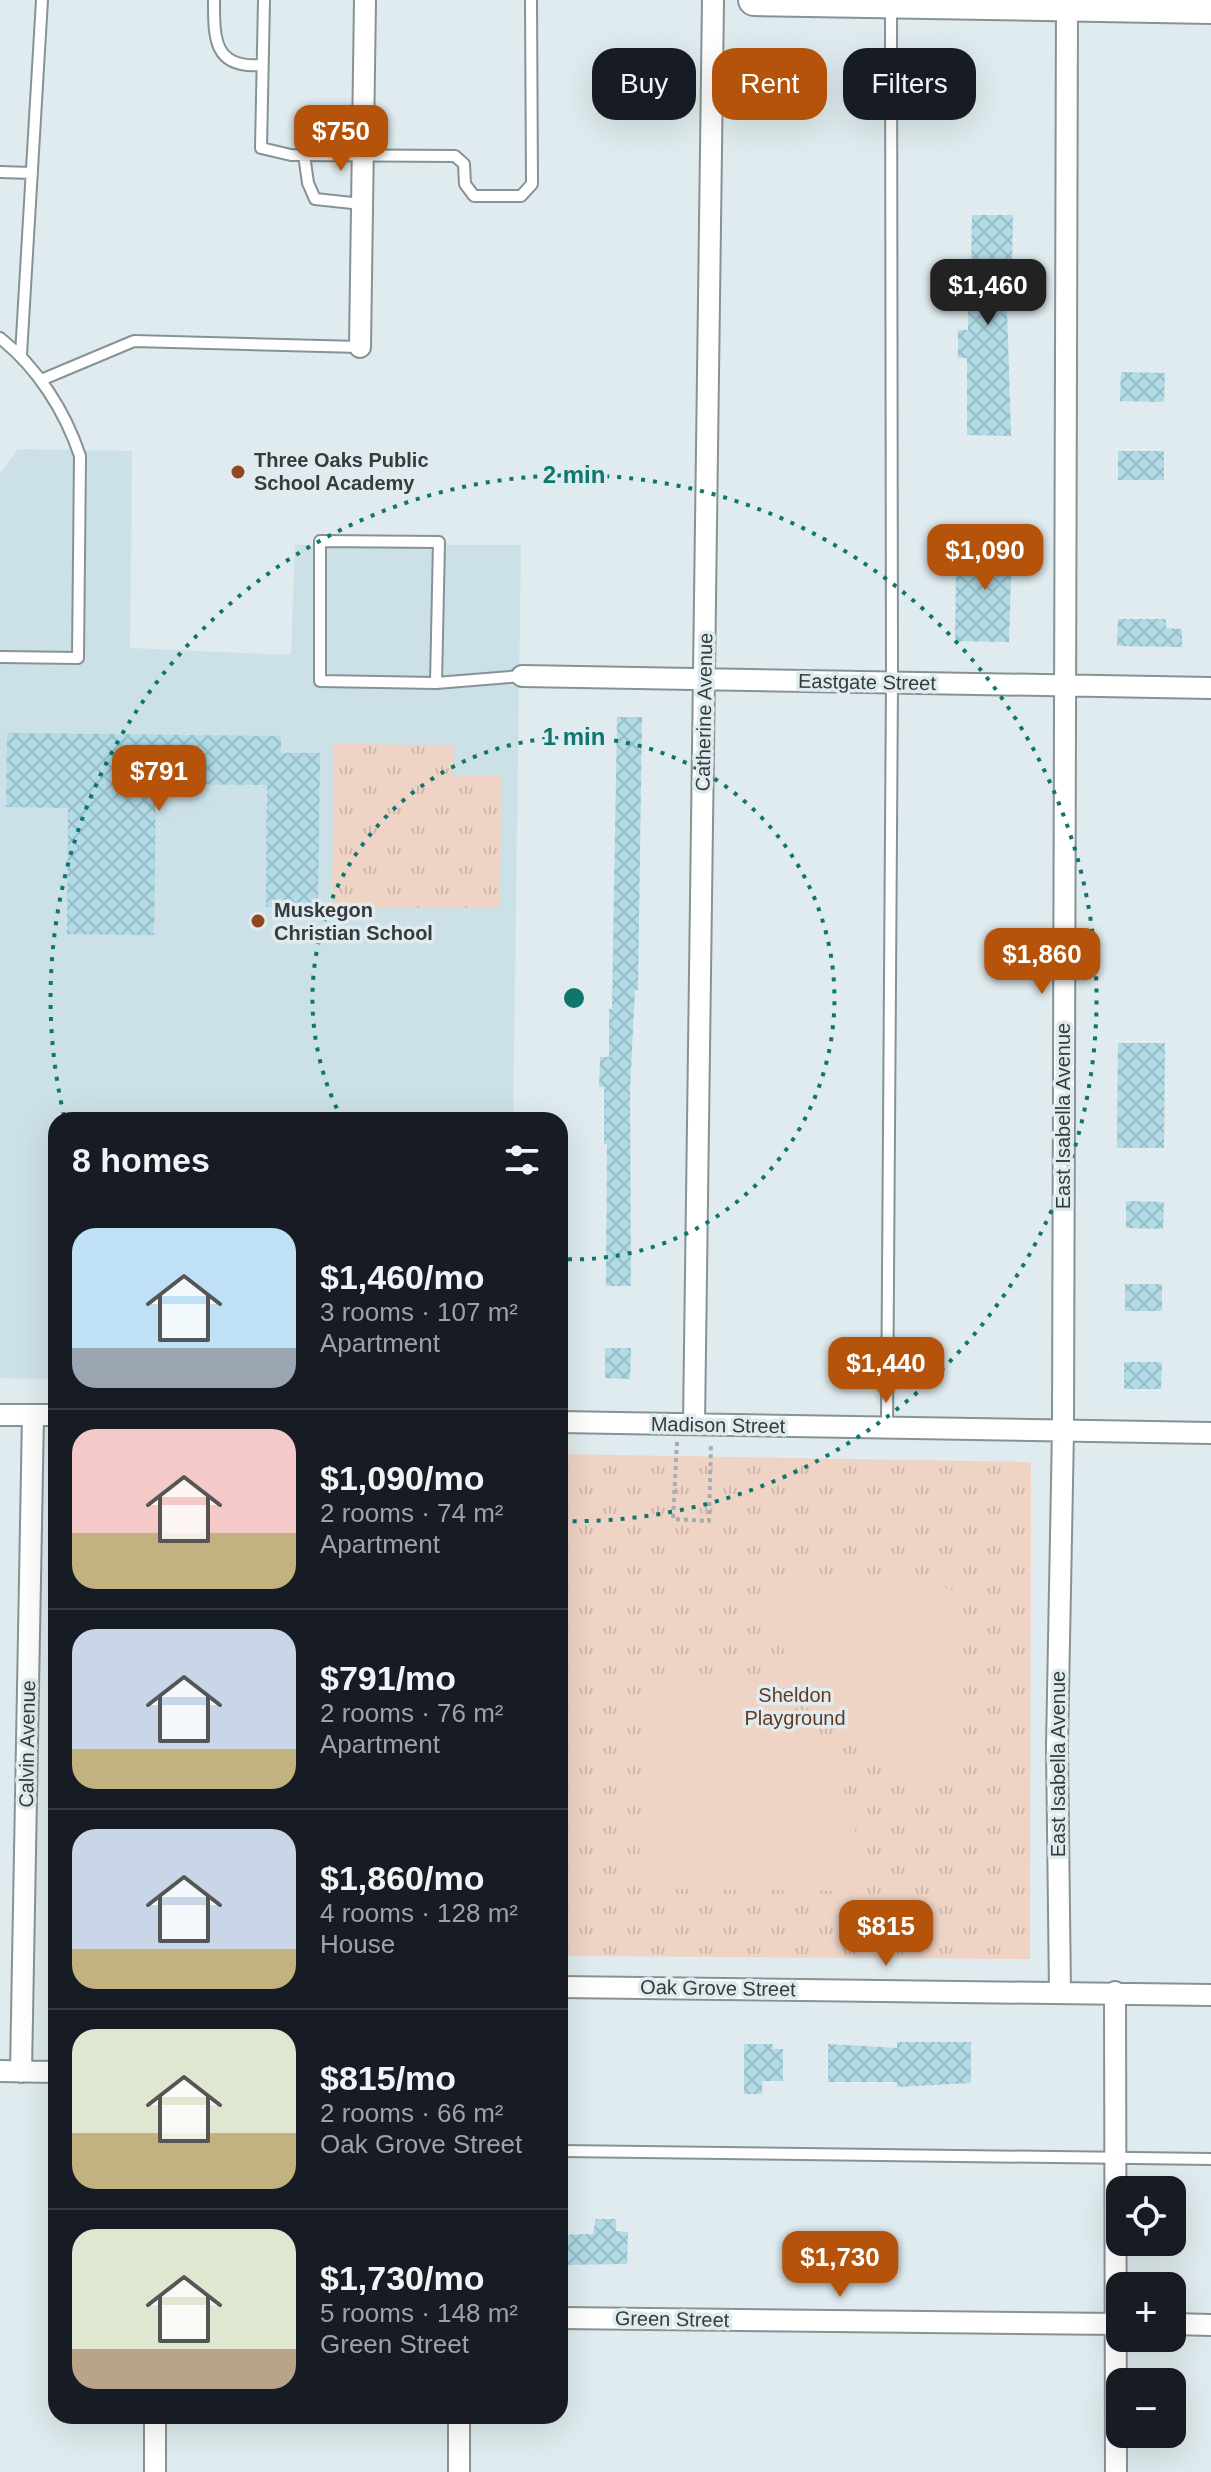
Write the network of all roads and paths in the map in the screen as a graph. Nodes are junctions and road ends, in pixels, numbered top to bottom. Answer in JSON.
{"nodes":[{"id":1,"x":42,"y":0,"type":"edge"},
{"id":2,"x":214,"y":0,"type":"edge"},
{"id":3,"x":264,"y":0,"type":"edge"},
{"id":4,"x":365,"y":0,"type":"edge"},
{"id":5,"x":531,"y":0,"type":"edge"},
{"id":6,"x":713,"y":0,"type":"edge"},
{"id":7,"x":754,"y":0,"type":"edge"},
{"id":8,"x":891,"y":1,"type":"edge"},
{"id":9,"x":1067,"y":3,"type":"edge"},
{"id":10,"x":1211,"y":8,"type":"edge"},
{"id":11,"x":261,"y":65,"type":"junction"},
{"id":12,"x":304,"y":155,"type":"junction"},
{"id":13,"x":363,"y":155,"type":"junction"},
{"id":14,"x":0,"y":172,"type":"edge"},
{"id":15,"x":32,"y":173,"type":"junction"},
{"id":16,"x":362,"y":204,"type":"junction"},
{"id":17,"x":0,"y":338,"type":"edge"},
{"id":18,"x":360,"y":347,"type":"joint"},
{"id":19,"x":21,"y":355,"type":"junction"},
{"id":20,"x":41,"y":380,"type":"junction"},
{"id":21,"x":0,"y":657,"type":"edge"},
{"id":22,"x":522,"y":676,"type":"joint"},
{"id":23,"x":705,"y":679,"type":"junction"},
{"id":24,"x":892,"y":682,"type":"junction"},
{"id":25,"x":436,"y":683,"type":"junction"},
{"id":26,"x":1064,"y":685,"type":"junction"},
{"id":27,"x":1211,"y":688,"type":"edge"},
{"id":28,"x":0,"y":1415,"type":"edge"},
{"id":29,"x":33,"y":1415,"type":"junction"},
{"id":30,"x":48,"y":1415,"type":"edge"},
{"id":31,"x":568,"y":1422,"type":"edge"},
{"id":32,"x":702,"y":1424,"type":"junction"},
{"id":33,"x":887,"y":1427,"type":"junction"},
{"id":34,"x":1063,"y":1430,"type":"junction"},
{"id":35,"x":1211,"y":1433,"type":"edge"},
{"id":36,"x":677,"y":1439,"type":"dead end"},
{"id":37,"x":568,"y":1987,"type":"edge"},
{"id":38,"x":1060,"y":1992,"type":"junction"},
{"id":39,"x":1115,"y":1992,"type":"junction"},
{"id":40,"x":1211,"y":1995,"type":"edge"},
{"id":41,"x":0,"y":2071,"type":"edge"},
{"id":42,"x":21,"y":2072,"type":"junction"},
{"id":43,"x":48,"y":2072,"type":"edge"},
{"id":44,"x":568,"y":2151,"type":"edge"},
{"id":45,"x":1116,"y":2158,"type":"junction"},
{"id":46,"x":1211,"y":2159,"type":"edge"},
{"id":47,"x":1117,"y":2272,"type":"edge"},
{"id":48,"x":568,"y":2318,"type":"edge"},
{"id":49,"x":1106,"y":2324,"type":"edge"},
{"id":50,"x":1186,"y":2324,"type":"edge"},
{"id":51,"x":1211,"y":2325,"type":"edge"},
{"id":52,"x":1118,"y":2352,"type":"edge"},
{"id":53,"x":155,"y":2424,"type":"edge"},
{"id":54,"x":459,"y":2424,"type":"edge"},
{"id":55,"x":155,"y":2472,"type":"edge"},
{"id":56,"x":459,"y":2472,"type":"edge"},
{"id":57,"x":1116,"y":2472,"type":"edge"}],
"edges":[{"from":1,"to":15,"type":"lane"},
{"from":2,"to":11,"type":"lane"},
{"from":3,"to":11,"type":"lane"},
{"from":4,"to":13,"type":"street"},
{"from":5,"to":13,"type":"lane"},
{"from":6,"to":23,"type":"street","name":"Catherine Avenue"},
{"from":7,"to":8,"type":"main road"},
{"from":8,"to":9,"type":"main road"},
{"from":8,"to":24,"type":"lane"},
{"from":9,"to":10,"type":"main road"},
{"from":9,"to":26,"type":"street","name":"East Isabella Avenue"},
{"from":11,"to":12,"type":"lane"},
{"from":12,"to":13,"type":"lane"},
{"from":12,"to":16,"type":"lane"},
{"from":13,"to":16,"type":"street"},
{"from":14,"to":15,"type":"lane"},
{"from":15,"to":19,"type":"lane"},
{"from":16,"to":18,"type":"street"},
{"from":17,"to":19,"type":"lane"},
{"from":18,"to":20,"type":"lane"},
{"from":19,"to":20,"type":"lane"},
{"from":20,"to":21,"type":"lane"},
{"from":22,"to":23,"type":"street","name":"Eastgate Street"},
{"from":22,"to":25,"type":"lane"},
{"from":23,"to":24,"type":"street","name":"Eastgate Street"},
{"from":23,"to":32,"type":"street","name":"Catherine Avenue"},
{"from":24,"to":26,"type":"street","name":"Eastgate Street"},
{"from":24,"to":33,"type":"lane"},
{"from":25,"to":25,"type":"lane"},
{"from":26,"to":27,"type":"street","name":"Eastgate Street"},
{"from":26,"to":34,"type":"street","name":"East Isabella Avenue"},
{"from":28,"to":29,"type":"street"},
{"from":29,"to":30,"type":"street"},
{"from":29,"to":42,"type":"street","name":"Calvin Avenue"},
{"from":31,"to":32,"type":"street","name":"Madison Street"},
{"from":32,"to":33,"type":"street","name":"Madison Street"},
{"from":32,"to":36,"type":"path"},
{"from":33,"to":34,"type":"street","name":"Madison Street"},
{"from":34,"to":35,"type":"street","name":"Madison Street"},
{"from":34,"to":38,"type":"street","name":"East Isabella Avenue"},
{"from":37,"to":38,"type":"street","name":"Oak Grove Street"},
{"from":38,"to":39,"type":"street","name":"Oak Grove Street"},
{"from":39,"to":40,"type":"street","name":"Oak Grove Street"},
{"from":39,"to":45,"type":"street"},
{"from":41,"to":42,"type":"street"},
{"from":42,"to":43,"type":"street"},
{"from":44,"to":45,"type":"lane"},
{"from":45,"to":46,"type":"lane"},
{"from":45,"to":47,"type":"street"},
{"from":48,"to":49,"type":"street","name":"Green Street"},
{"from":50,"to":51,"type":"street"},
{"from":52,"to":57,"type":"street"},
{"from":53,"to":55,"type":"street"},
{"from":54,"to":56,"type":"street"}]}
